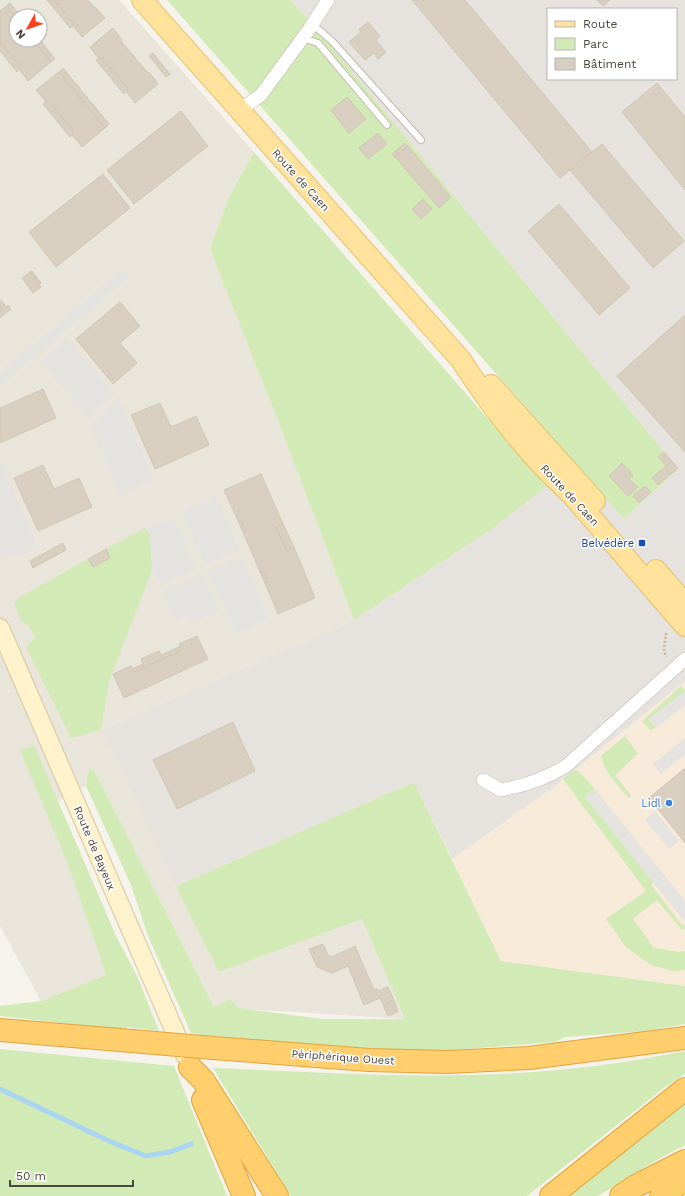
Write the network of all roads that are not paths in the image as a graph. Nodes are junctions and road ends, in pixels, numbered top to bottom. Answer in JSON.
{"nodes":[{"id":1,"x":142,"y":0,"type":"edge"},
{"id":2,"x":328,"y":0,"type":"edge"},
{"id":3,"x":312,"y":24,"type":"junction"},
{"id":4,"x":302,"y":38,"type":"junction"},
{"id":5,"x":240,"y":110,"type":"junction"},
{"id":6,"x":387,"y":126,"type":"dead end"},
{"id":7,"x":421,"y":140,"type":"dead end"},
{"id":8,"x":461,"y":360,"type":"junction"},
{"id":9,"x":685,"y":604,"type":"edge"},
{"id":10,"x":685,"y":626,"type":"edge"},
{"id":11,"x":0,"y":628,"type":"edge"},
{"id":12,"x":685,"y":659,"type":"edge"},
{"id":13,"x":483,"y":780,"type":"dead end"},
{"id":14,"x":0,"y":1030,"type":"edge"},
{"id":15,"x":685,"y":1038,"type":"edge"},
{"id":16,"x":190,"y":1067,"type":"junction"},
{"id":17,"x":685,"y":1088,"type":"edge"},
{"id":18,"x":685,"y":1161,"type":"edge"},
{"id":19,"x":685,"y":1180,"type":"edge"},
{"id":20,"x":244,"y":1196,"type":"edge"},
{"id":21,"x":277,"y":1196,"type":"edge"},
{"id":22,"x":551,"y":1196,"type":"edge"},
{"id":23,"x":621,"y":1196,"type":"edge"},
{"id":24,"x":661,"y":1196,"type":"edge"}],
"edges":[{"from":1,"to":5,"type":"main road","name":"Route de Caen"},
{"from":2,"to":3,"type":"street"},
{"from":3,"to":4,"type":"street"},
{"from":3,"to":7,"type":"lane"},
{"from":4,"to":5,"type":"street"},
{"from":4,"to":6,"type":"lane"},
{"from":5,"to":8,"type":"main road","name":"Route de Caen"},
{"from":8,"to":9,"type":"main road","name":"Route de Caen"},
{"from":8,"to":10,"type":"main road","name":"Route de Caen"},
{"from":11,"to":16,"type":"main road","name":"Route de Bayeux"},
{"from":12,"to":13,"type":"street"},
{"from":14,"to":15,"type":"highway","name":"Périphérique Ouest","bridge":true},
{"from":16,"to":20,"type":"highway"},
{"from":16,"to":21,"type":"highway"},
{"from":17,"to":22,"type":"highway"},
{"from":18,"to":23,"type":"highway"},
{"from":19,"to":24,"type":"highway"}]}
